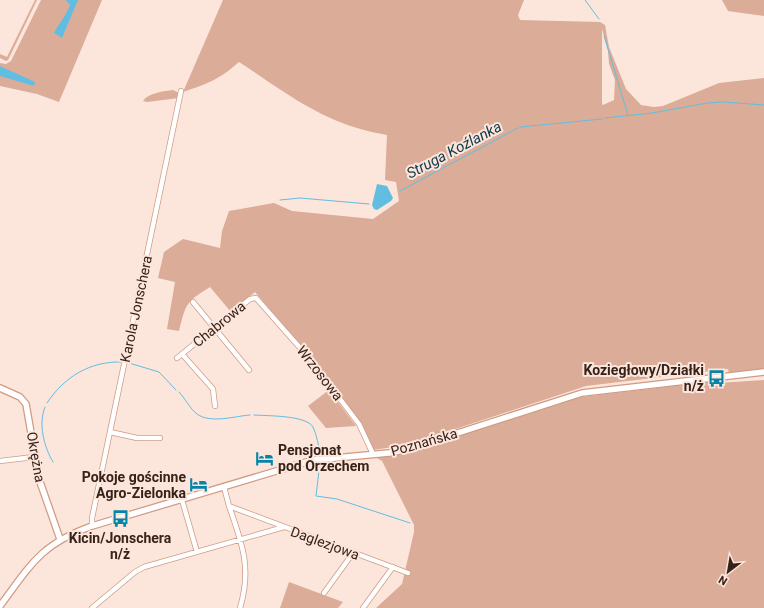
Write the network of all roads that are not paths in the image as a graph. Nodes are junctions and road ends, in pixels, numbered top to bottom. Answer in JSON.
{"nodes":[{"id":1,"x":182,"y":91,"type":"dead end"},
{"id":2,"x":256,"y":298,"type":"joint"},
{"id":3,"x":193,"y":302,"type":"dead end"},
{"id":4,"x":214,"y":328,"type":"junction"},
{"id":5,"x":182,"y":354,"type":"junction"},
{"id":6,"x":177,"y":358,"type":"dead end"},
{"id":7,"x":249,"y":370,"type":"dead end"},
{"id":8,"x":764,"y":372,"type":"edge"},
{"id":9,"x":0,"y":388,"type":"edge"},
{"id":10,"x":215,"y":406,"type":"dead end"},
{"id":11,"x":110,"y":432,"type":"junction"},
{"id":12,"x":160,"y":438,"type":"dead end"},
{"id":13,"x":373,"y":454,"type":"junction"},
{"id":14,"x":34,"y":457,"type":"junction"},
{"id":15,"x":0,"y":461,"type":"edge"},
{"id":16,"x":224,"y":487,"type":"junction"},
{"id":17,"x":182,"y":500,"type":"junction"},
{"id":18,"x":229,"y":506,"type":"junction"},
{"id":19,"x":92,"y":526,"type":"junction"},
{"id":20,"x":284,"y":527,"type":"junction"},
{"id":21,"x":60,"y":539,"type":"junction"},
{"id":22,"x":242,"y":540,"type":"junction"},
{"id":23,"x":197,"y":552,"type":"junction"},
{"id":24,"x":353,"y":553,"type":"junction"},
{"id":25,"x":393,"y":567,"type":"junction"},
{"id":26,"x":408,"y":573,"type":"dead end"},
{"id":27,"x":324,"y":593,"type":"dead end"},
{"id":28,"x":0,"y":606,"type":"edge"},
{"id":29,"x":92,"y":608,"type":"edge"},
{"id":30,"x":240,"y":608,"type":"edge"},
{"id":31,"x":364,"y":608,"type":"edge"}],
"edges":[{"from":1,"to":11,"type":"street","name":"Karola Jonschera"},
{"from":2,"to":4,"type":"street","name":"Chabrowa"},
{"from":2,"to":13,"type":"street","name":"Wrzosowa"},
{"from":3,"to":4,"type":"street"},
{"from":4,"to":5,"type":"street","name":"Chabrowa"},
{"from":4,"to":7,"type":"street"},
{"from":5,"to":6,"type":"street","name":"Chabrowa"},
{"from":5,"to":10,"type":"street","name":"Chabrowa"},
{"from":8,"to":13,"type":"street","name":"Poznańska"},
{"from":9,"to":14,"type":"street","name":"Okrężna"},
{"from":11,"to":12,"type":"street"},
{"from":11,"to":19,"type":"street","name":"Karola Jonschera"},
{"from":13,"to":16,"type":"street","name":"Poznańska"},
{"from":14,"to":15,"type":"street"},
{"from":14,"to":21,"type":"street","name":"Okrężna"},
{"from":16,"to":17,"type":"street","name":"Poznańska"},
{"from":16,"to":18,"type":"street"},
{"from":17,"to":19,"type":"street","name":"Poznańska"},
{"from":17,"to":23,"type":"street"},
{"from":18,"to":20,"type":"street"},
{"from":18,"to":22,"type":"street"},
{"from":19,"to":21,"type":"street","name":"Poznańska"},
{"from":20,"to":22,"type":"street","name":"Daglezjowa"},
{"from":20,"to":24,"type":"street","name":"Daglezjowa"},
{"from":21,"to":28,"type":"street","name":"Poznańska"},
{"from":22,"to":23,"type":"street","name":"Daglezjowa"},
{"from":22,"to":30,"type":"street"},
{"from":23,"to":29,"type":"street","name":"Daglezjowa"},
{"from":24,"to":25,"type":"street","name":"Daglezjowa"},
{"from":24,"to":27,"type":"street"},
{"from":25,"to":26,"type":"street","name":"Daglezjowa"},
{"from":25,"to":31,"type":"street"}]}
